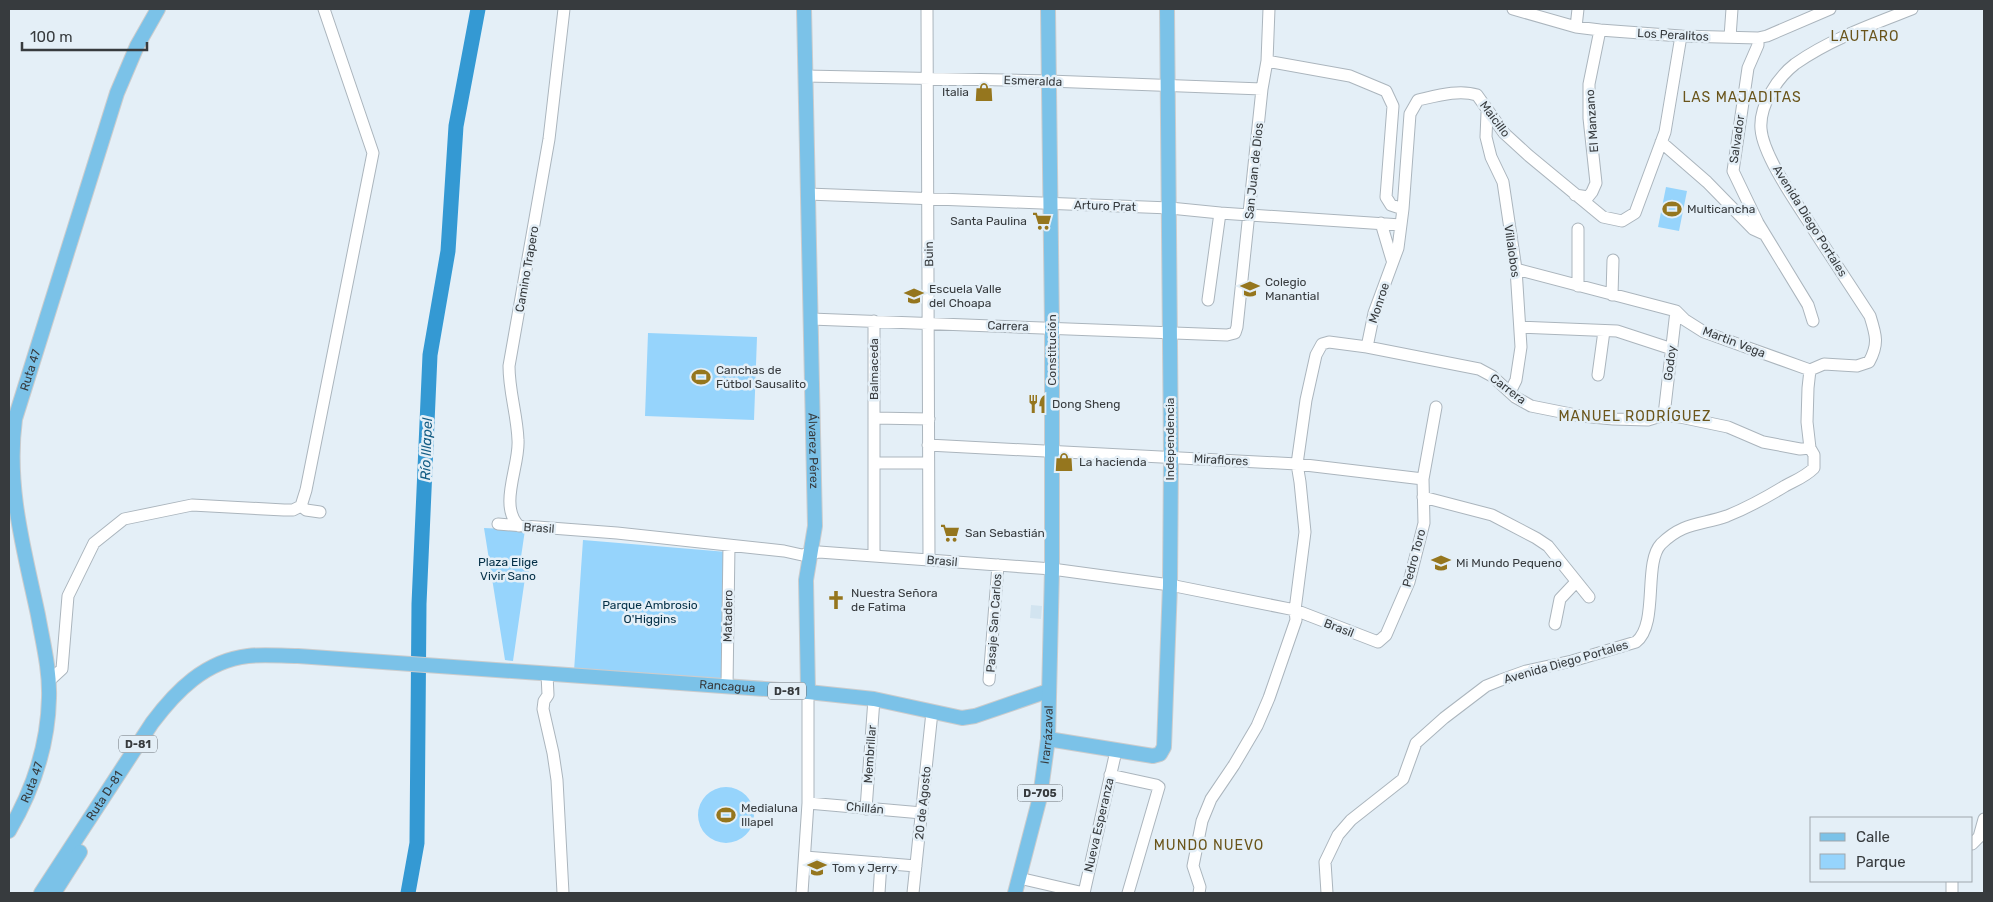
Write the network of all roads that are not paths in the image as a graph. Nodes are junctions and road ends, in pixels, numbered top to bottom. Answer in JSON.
{"nodes":[{"id":1,"x":158,"y":9,"type":"edge"},
{"id":2,"x":324,"y":9,"type":"edge"},
{"id":3,"x":564,"y":9,"type":"edge"},
{"id":4,"x":804,"y":9,"type":"edge"},
{"id":5,"x":926,"y":9,"type":"edge"},
{"id":6,"x":1048,"y":9,"type":"edge"},
{"id":7,"x":1167,"y":9,"type":"edge"},
{"id":8,"x":1269,"y":9,"type":"edge"},
{"id":9,"x":1513,"y":9,"type":"edge"},
{"id":10,"x":1578,"y":9,"type":"edge"},
{"id":11,"x":1732,"y":9,"type":"edge"},
{"id":12,"x":1830,"y":9,"type":"edge"},
{"id":13,"x":1912,"y":9,"type":"edge"},
{"id":14,"x":1576,"y":27,"type":"junction"},
{"id":15,"x":1600,"y":30,"type":"junction"},
{"id":16,"x":1681,"y":36,"type":"junction"},
{"id":17,"x":1730,"y":37,"type":"junction"},
{"id":18,"x":1758,"y":38,"type":"junction"},
{"id":19,"x":1267,"y":61,"type":"junction"},
{"id":20,"x":805,"y":76,"type":"junction"},
{"id":21,"x":927,"y":78,"type":"junction"},
{"id":22,"x":1049,"y":81,"type":"junction"},
{"id":23,"x":1169,"y":85,"type":"junction"},
{"id":24,"x":1262,"y":89,"type":"junction"},
{"id":25,"x":1487,"y":113,"type":"junction"},
{"id":26,"x":1661,"y":142,"type":"junction"},
{"id":27,"x":808,"y":194,"type":"junction"},
{"id":28,"x":1575,"y":196,"type":"junction"},
{"id":29,"x":928,"y":198,"type":"junction"},
{"id":30,"x":1050,"y":204,"type":"junction"},
{"id":31,"x":1170,"y":208,"type":"junction"},
{"id":32,"x":1403,"y":209,"type":"junction"},
{"id":33,"x":1220,"y":213,"type":"junction"},
{"id":34,"x":1250,"y":215,"type":"junction"},
{"id":35,"x":1381,"y":223,"type":"junction"},
{"id":36,"x":1401,"y":225,"type":"junction"},
{"id":37,"x":1578,"y":229,"type":"dead end"},
{"id":38,"x":1766,"y":236,"type":"junction"},
{"id":39,"x":1392,"y":260,"type":"junction"},
{"id":40,"x":1613,"y":260,"type":"dead end"},
{"id":41,"x":1516,"y":269,"type":"junction"},
{"id":42,"x":1578,"y":286,"type":"junction"},
{"id":43,"x":1612,"y":295,"type":"junction"},
{"id":44,"x":1208,"y":300,"type":"dead end"},
{"id":45,"x":1676,"y":311,"type":"junction"},
{"id":46,"x":811,"y":320,"type":"junction"},
{"id":47,"x":874,"y":321,"type":"junction"},
{"id":48,"x":1813,"y":321,"type":"dead end"},
{"id":49,"x":929,"y":322,"type":"junction"},
{"id":50,"x":1520,"y":327,"type":"junction"},
{"id":51,"x":1052,"y":328,"type":"junction"},
{"id":52,"x":1604,"y":331,"type":"junction"},
{"id":53,"x":1169,"y":332,"type":"junction"},
{"id":54,"x":1235,"y":333,"type":"joint"},
{"id":55,"x":1367,"y":347,"type":"junction"},
{"id":56,"x":1672,"y":349,"type":"junction"},
{"id":57,"x":1810,"y":370,"type":"junction"},
{"id":58,"x":1598,"y":375,"type":"dead end"},
{"id":59,"x":1510,"y":392,"type":"junction"},
{"id":60,"x":1436,"y":407,"type":"dead end"},
{"id":61,"x":1664,"y":415,"type":"junction"},
{"id":62,"x":874,"y":418,"type":"junction"},
{"id":63,"x":929,"y":419,"type":"junction"},
{"id":64,"x":928,"y":444,"type":"junction"},
{"id":65,"x":1810,"y":448,"type":"junction"},
{"id":66,"x":1052,"y":450,"type":"junction"},
{"id":67,"x":1171,"y":457,"type":"junction"},
{"id":68,"x":928,"y":463,"type":"junction"},
{"id":69,"x":874,"y":464,"type":"junction"},
{"id":70,"x":1297,"y":464,"type":"junction"},
{"id":71,"x":1423,"y":479,"type":"junction"},
{"id":72,"x":1423,"y":497,"type":"junction"},
{"id":73,"x":301,"y":506,"type":"junction"},
{"id":74,"x":320,"y":512,"type":"dead end"},
{"id":75,"x":498,"y":524,"type":"dead end"},
{"id":76,"x":519,"y":526,"type":"junction"},
{"id":77,"x":729,"y":545,"type":"junction"},
{"id":78,"x":810,"y":554,"type":"junction"},
{"id":79,"x":874,"y":556,"type":"junction"},
{"id":80,"x":929,"y":559,"type":"junction"},
{"id":81,"x":998,"y":566,"type":"junction"},
{"id":82,"x":1052,"y":569,"type":"junction"},
{"id":83,"x":1576,"y":582,"type":"junction"},
{"id":84,"x":1170,"y":585,"type":"junction"},
{"id":85,"x":1589,"y":597,"type":"dead end"},
{"id":86,"x":1295,"y":610,"type":"junction"},
{"id":87,"x":1555,"y":624,"type":"dead end"},
{"id":88,"x":1378,"y":642,"type":"joint"},
{"id":89,"x":276,"y":656,"type":"junction"},
{"id":90,"x":520,"y":673,"type":"joint"},
{"id":91,"x":547,"y":674,"type":"junction"},
{"id":92,"x":989,"y":680,"type":"dead end"},
{"id":93,"x":49,"y":681,"type":"junction"},
{"id":94,"x":727,"y":687,"type":"junction"},
{"id":95,"x":1048,"y":691,"type":"junction"},
{"id":96,"x":808,"y":692,"type":"junction"},
{"id":97,"x":874,"y":699,"type":"junction"},
{"id":98,"x":932,"y":712,"type":"junction"},
{"id":99,"x":1048,"y":739,"type":"junction"},
{"id":100,"x":1116,"y":751,"type":"junction"},
{"id":101,"x":1110,"y":775,"type":"junction"},
{"id":102,"x":808,"y":803,"type":"junction"},
{"id":103,"x":866,"y":809,"type":"junction"},
{"id":104,"x":922,"y":813,"type":"junction"},
{"id":105,"x":1984,"y":819,"type":"edge"},
{"id":106,"x":9,"y":832,"type":"edge"},
{"id":107,"x":1973,"y":843,"type":"edge"},
{"id":108,"x":805,"y":857,"type":"junction"},
{"id":109,"x":881,"y":863,"type":"junction"},
{"id":110,"x":916,"y":866,"type":"junction"},
{"id":111,"x":1019,"y":878,"type":"junction"},
{"id":112,"x":41,"y":893,"type":"edge"},
{"id":113,"x":54,"y":893,"type":"edge"},
{"id":114,"x":563,"y":893,"type":"edge"},
{"id":115,"x":802,"y":893,"type":"edge"},
{"id":116,"x":879,"y":893,"type":"edge"},
{"id":117,"x":913,"y":893,"type":"edge"},
{"id":118,"x":1015,"y":893,"type":"edge"},
{"id":119,"x":1085,"y":893,"type":"edge"},
{"id":120,"x":1128,"y":893,"type":"edge"},
{"id":121,"x":1199,"y":893,"type":"edge"},
{"id":122,"x":1327,"y":893,"type":"edge"}],
"edges":[{"from":1,"to":93,"type":"main road","name":"Ruta 47"},
{"from":2,"to":73,"type":"street"},
{"from":3,"to":76,"type":"street","name":"Camino Trapero"},
{"from":4,"to":20,"type":"main road","name":"Álvarez Pérez"},
{"from":5,"to":21,"type":"street","name":"Buin"},
{"from":6,"to":22,"type":"main road","name":"Constitución"},
{"from":7,"to":23,"type":"main road","name":"Independencia"},
{"from":8,"to":19,"type":"street","name":"San Juan de Dios"},
{"from":9,"to":14,"type":"street","name":"Los Peralitos"},
{"from":10,"to":14,"type":"street"},
{"from":11,"to":17,"type":"street"},
{"from":12,"to":18,"type":"street","name":"Los Peralitos"},
{"from":13,"to":57,"type":"street","name":"Avenida Diego Portales"},
{"from":14,"to":15,"type":"street","name":"Los Peralitos"},
{"from":15,"to":16,"type":"street","name":"Los Peralitos"},
{"from":15,"to":28,"type":"street","name":"El Manzano"},
{"from":16,"to":17,"type":"street","name":"Los Peralitos"},
{"from":16,"to":26,"type":"street","name":"Maicillo"},
{"from":17,"to":18,"type":"street","name":"Los Peralitos"},
{"from":18,"to":38,"type":"street","name":"Salvador"},
{"from":19,"to":24,"type":"street","name":"San Juan de Dios"},
{"from":19,"to":32,"type":"street"},
{"from":20,"to":21,"type":"street","name":"Esmeralda"},
{"from":20,"to":27,"type":"main road","name":"Álvarez Pérez"},
{"from":21,"to":22,"type":"street","name":"Esmeralda"},
{"from":21,"to":29,"type":"street","name":"Buin"},
{"from":22,"to":23,"type":"street","name":"Esmeralda"},
{"from":22,"to":30,"type":"main road","name":"Constitución"},
{"from":23,"to":24,"type":"street","name":"Esmeralda"},
{"from":23,"to":31,"type":"main road","name":"Independencia"},
{"from":24,"to":34,"type":"street","name":"San Juan de Dios"},
{"from":25,"to":28,"type":"street","name":"Maicillo"},
{"from":25,"to":32,"type":"street","name":"Maicillo"},
{"from":25,"to":41,"type":"street","name":"Villalobos"},
{"from":26,"to":28,"type":"street","name":"Maicillo"},
{"from":26,"to":38,"type":"street","name":"Salvador"},
{"from":27,"to":29,"type":"street","name":"Arturo Prat"},
{"from":27,"to":46,"type":"main road","name":"Álvarez Pérez"},
{"from":29,"to":30,"type":"street","name":"Arturo Prat"},
{"from":29,"to":49,"type":"street","name":"Buin"},
{"from":30,"to":31,"type":"street","name":"Arturo Prat"},
{"from":30,"to":51,"type":"main road","name":"Constitución"},
{"from":31,"to":33,"type":"street","name":"Arturo Prat"},
{"from":31,"to":53,"type":"main road","name":"Independencia"},
{"from":32,"to":36,"type":"street","name":"Monroe"},
{"from":33,"to":34,"type":"street","name":"Arturo Prat"},
{"from":33,"to":44,"type":"street"},
{"from":34,"to":35,"type":"street","name":"Arturo Prat"},
{"from":34,"to":54,"type":"street","name":"San Juan de Dios"},
{"from":35,"to":36,"type":"street","name":"Arturo Prat"},
{"from":35,"to":39,"type":"street"},
{"from":36,"to":39,"type":"street","name":"Monroe"},
{"from":37,"to":42,"type":"street"},
{"from":38,"to":48,"type":"street","name":"Salvador"},
{"from":39,"to":55,"type":"street","name":"Monroe"},
{"from":40,"to":43,"type":"street"},
{"from":41,"to":42,"type":"street","name":"Martin Vega"},
{"from":41,"to":50,"type":"street","name":"Villalobos"},
{"from":42,"to":43,"type":"street","name":"Martin Vega"},
{"from":43,"to":45,"type":"street","name":"Martin Vega"},
{"from":45,"to":56,"type":"street","name":"Godoy"},
{"from":45,"to":57,"type":"street","name":"Martin Vega"},
{"from":46,"to":47,"type":"street","name":"Carrera"},
{"from":46,"to":78,"type":"main road","name":"Álvarez Pérez"},
{"from":47,"to":49,"type":"street","name":"Carrera"},
{"from":47,"to":62,"type":"street","name":"Balmaceda"},
{"from":49,"to":51,"type":"street","name":"Carrera"},
{"from":49,"to":63,"type":"street","name":"Buin"},
{"from":50,"to":52,"type":"street"},
{"from":50,"to":59,"type":"street","name":"Villalobos"},
{"from":51,"to":53,"type":"street","name":"Carrera"},
{"from":51,"to":66,"type":"main road","name":"Constitución"},
{"from":52,"to":56,"type":"street"},
{"from":52,"to":58,"type":"street"},
{"from":53,"to":54,"type":"street","name":"Carrera"},
{"from":53,"to":67,"type":"main road","name":"Independencia"},
{"from":55,"to":59,"type":"street","name":"Carrera"},
{"from":55,"to":70,"type":"street","name":"Carrera"},
{"from":56,"to":61,"type":"street","name":"Godoy"},
{"from":57,"to":65,"type":"street","name":"Avenida Diego Portales"},
{"from":59,"to":61,"type":"street","name":"Carrera"},
{"from":60,"to":71,"type":"street","name":"Pedro Toro"},
{"from":61,"to":65,"type":"street","name":"Carrera"},
{"from":62,"to":63,"type":"street"},
{"from":62,"to":69,"type":"street","name":"Balmaceda"},
{"from":63,"to":64,"type":"street","name":"Buin"},
{"from":64,"to":66,"type":"street","name":"Miraflores"},
{"from":64,"to":68,"type":"street","name":"Buin"},
{"from":65,"to":122,"type":"street","name":"Avenida Diego Portales"},
{"from":66,"to":67,"type":"street","name":"Miraflores"},
{"from":66,"to":82,"type":"main road","name":"Constitución"},
{"from":67,"to":70,"type":"street","name":"Miraflores"},
{"from":67,"to":84,"type":"main road","name":"Independencia"},
{"from":68,"to":69,"type":"street"},
{"from":68,"to":80,"type":"street","name":"Buin"},
{"from":69,"to":79,"type":"street","name":"Balmaceda"},
{"from":70,"to":71,"type":"street","name":"Miraflores"},
{"from":70,"to":86,"type":"street"},
{"from":71,"to":72,"type":"street","name":"Pedro Toro"},
{"from":72,"to":83,"type":"street"},
{"from":72,"to":88,"type":"street","name":"Pedro Toro"},
{"from":73,"to":74,"type":"street"},
{"from":73,"to":93,"type":"street"},
{"from":75,"to":76,"type":"street","name":"Brasil"},
{"from":76,"to":77,"type":"street","name":"Brasil"},
{"from":77,"to":78,"type":"street","name":"Brasil"},
{"from":77,"to":94,"type":"street","name":"Matadero"},
{"from":78,"to":79,"type":"street","name":"Brasil"},
{"from":78,"to":96,"type":"main road","name":"Álvarez Pérez"},
{"from":79,"to":80,"type":"street","name":"Brasil"},
{"from":80,"to":81,"type":"street","name":"Brasil"},
{"from":81,"to":82,"type":"street","name":"Brasil"},
{"from":81,"to":92,"type":"street","name":"Pasaje San Carlos"},
{"from":82,"to":84,"type":"street","name":"Brasil"},
{"from":82,"to":95,"type":"main road","name":"Constitución"},
{"from":83,"to":85,"type":"street"},
{"from":83,"to":87,"type":"street"},
{"from":84,"to":86,"type":"street","name":"Brasil"},
{"from":84,"to":100,"type":"main road","name":"Independencia"},
{"from":86,"to":88,"type":"street","name":"Brasil"},
{"from":86,"to":121,"type":"street"},
{"from":89,"to":90,"type":"main road","name":"Ruta D-81","number":"D-81"},
{"from":89,"to":112,"type":"main road","name":"Ruta D-81","number":"D-81"},
{"from":89,"to":113,"type":"main road","name":"Ruta D-81","number":"D-81"},
{"from":90,"to":91,"type":"main road","name":"Rancagua","number":"D-81"},
{"from":91,"to":94,"type":"main road","name":"Rancagua","number":"D-81"},
{"from":91,"to":114,"type":"street"},
{"from":93,"to":106,"type":"main road","name":"Ruta 47"},
{"from":94,"to":96,"type":"main road","name":"Rancagua","number":"D-81"},
{"from":95,"to":98,"type":"main road","name":"Rancagua","number":"D-81"},
{"from":95,"to":99,"type":"main road","name":"Irarrázaval","number":"D-705"},
{"from":96,"to":97,"type":"main road","name":"Rancagua","number":"D-81"},
{"from":96,"to":102,"type":"street","name":"Álvarez Pérez"},
{"from":97,"to":98,"type":"main road","name":"Rancagua","number":"D-81"},
{"from":97,"to":103,"type":"street","name":"Membrillar"},
{"from":98,"to":104,"type":"street","name":"20 de Agosto"},
{"from":99,"to":100,"type":"main road","name":"Independencia"},
{"from":99,"to":111,"type":"main road","name":"Irarrázaval","number":"D-705"},
{"from":100,"to":101,"type":"street","name":"Nueva Esperanza"},
{"from":101,"to":119,"type":"street","name":"Nueva Esperanza"},
{"from":101,"to":120,"type":"street"},
{"from":102,"to":103,"type":"street","name":"Chillán"},
{"from":102,"to":108,"type":"street","name":"Álvarez Pérez"},
{"from":103,"to":104,"type":"street","name":"Chillán"},
{"from":104,"to":110,"type":"street","name":"20 de Agosto"},
{"from":105,"to":107,"type":"street"},
{"from":108,"to":109,"type":"street"},
{"from":108,"to":115,"type":"street","name":"Álvarez Pérez"},
{"from":109,"to":110,"type":"street"},
{"from":109,"to":116,"type":"street"},
{"from":110,"to":117,"type":"street","name":"20 de Agosto"},
{"from":111,"to":118,"type":"main road","name":"Irarrázaval","number":"D-705"},
{"from":111,"to":119,"type":"street","name":"Nueva Esperanza"}]}
